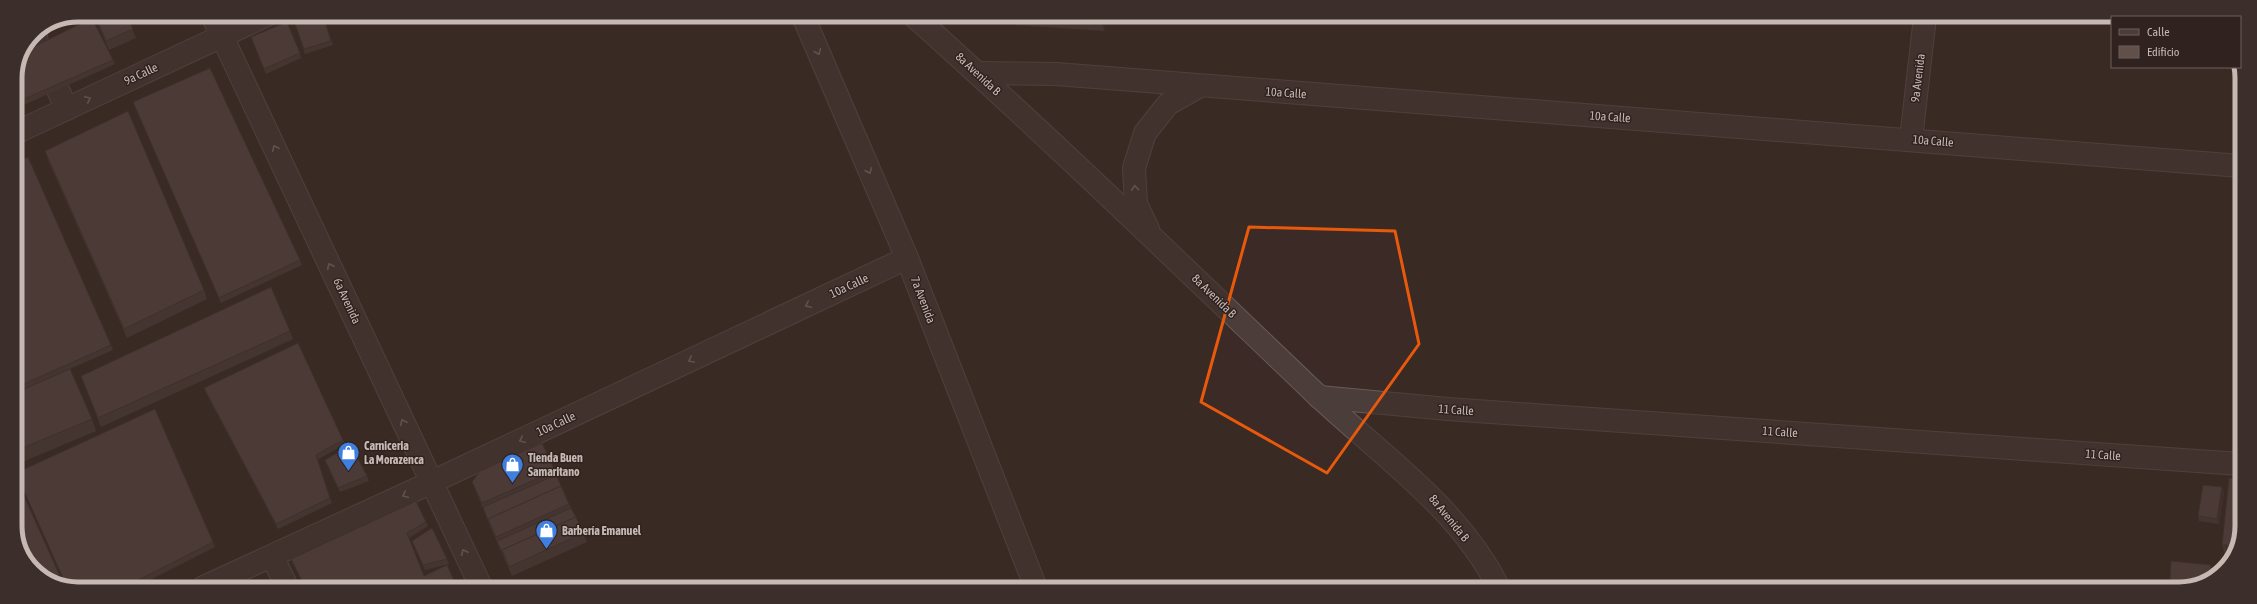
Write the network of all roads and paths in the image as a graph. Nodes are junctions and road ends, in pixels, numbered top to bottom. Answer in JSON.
{"nodes":[{"id":1,"x":215,"y":22,"type":"edge"},
{"id":2,"x":253,"y":22,"type":"edge"},
{"id":3,"x":806,"y":22,"type":"edge"},
{"id":4,"x":921,"y":22,"type":"edge"},
{"id":5,"x":1924,"y":22,"type":"edge"},
{"id":6,"x":222,"y":37,"type":"junction"},
{"id":7,"x":977,"y":73,"type":"junction"},
{"id":8,"x":1200,"y":86,"type":"junction"},
{"id":9,"x":22,"y":128,"type":"edge"},
{"id":10,"x":1911,"y":140,"type":"junction"},
{"id":11,"x":2235,"y":165,"type":"edge"},
{"id":12,"x":1152,"y":237,"type":"junction"},
{"id":13,"x":907,"y":258,"type":"junction"},
{"id":14,"x":1319,"y":397,"type":"junction"},
{"id":15,"x":2235,"y":464,"type":"edge"},
{"id":16,"x":432,"y":482,"type":"junction"},
{"id":17,"x":272,"y":556,"type":"junction"},
{"id":18,"x":241,"y":579,"type":"edge"},
{"id":19,"x":227,"y":582,"type":"edge"},
{"id":20,"x":285,"y":582,"type":"edge"},
{"id":21,"x":479,"y":582,"type":"edge"},
{"id":22,"x":1034,"y":582,"type":"edge"},
{"id":23,"x":1496,"y":582,"type":"edge"}],
"edges":[{"from":1,"to":6,"type":"street","name":"6a Avenida"},
{"from":2,"to":6,"type":"street","name":"9a Calle"},
{"from":3,"to":13,"type":"street","name":"7a Avenida","one_way":true},
{"from":4,"to":7,"type":"street","name":"8a Avenida B"},
{"from":5,"to":10,"type":"street","name":"9a Avenida"},
{"from":9,"to":6,"type":"street","name":"9a Calle","one_way":true},
{"from":16,"to":6,"type":"street","name":"6a Avenida","one_way":true},
{"from":7,"to":8,"type":"street","name":"10a Calle"},
{"from":7,"to":12,"type":"street","name":"8a Avenida B"},
{"from":8,"to":10,"type":"street","name":"10a Calle"},
{"from":12,"to":8,"type":"street","one_way":true},
{"from":10,"to":11,"type":"street","name":"10a Calle"},
{"from":12,"to":14,"type":"street","name":"8a Avenida B"},
{"from":13,"to":16,"type":"street","name":"10a Calle","one_way":true},
{"from":13,"to":22,"type":"street","name":"7a Avenida"},
{"from":14,"to":15,"type":"street","name":"11 Calle"},
{"from":14,"to":23,"type":"street","name":"8a Avenida B"},
{"from":16,"to":17,"type":"street","name":"10a Calle","one_way":true},
{"from":21,"to":16,"type":"street","name":"6a Avenida","one_way":true},
{"from":17,"to":18,"type":"street","name":"10a Calle"},
{"from":17,"to":20,"type":"street"},
{"from":18,"to":19,"type":"street","name":"10a Calle"}]}
